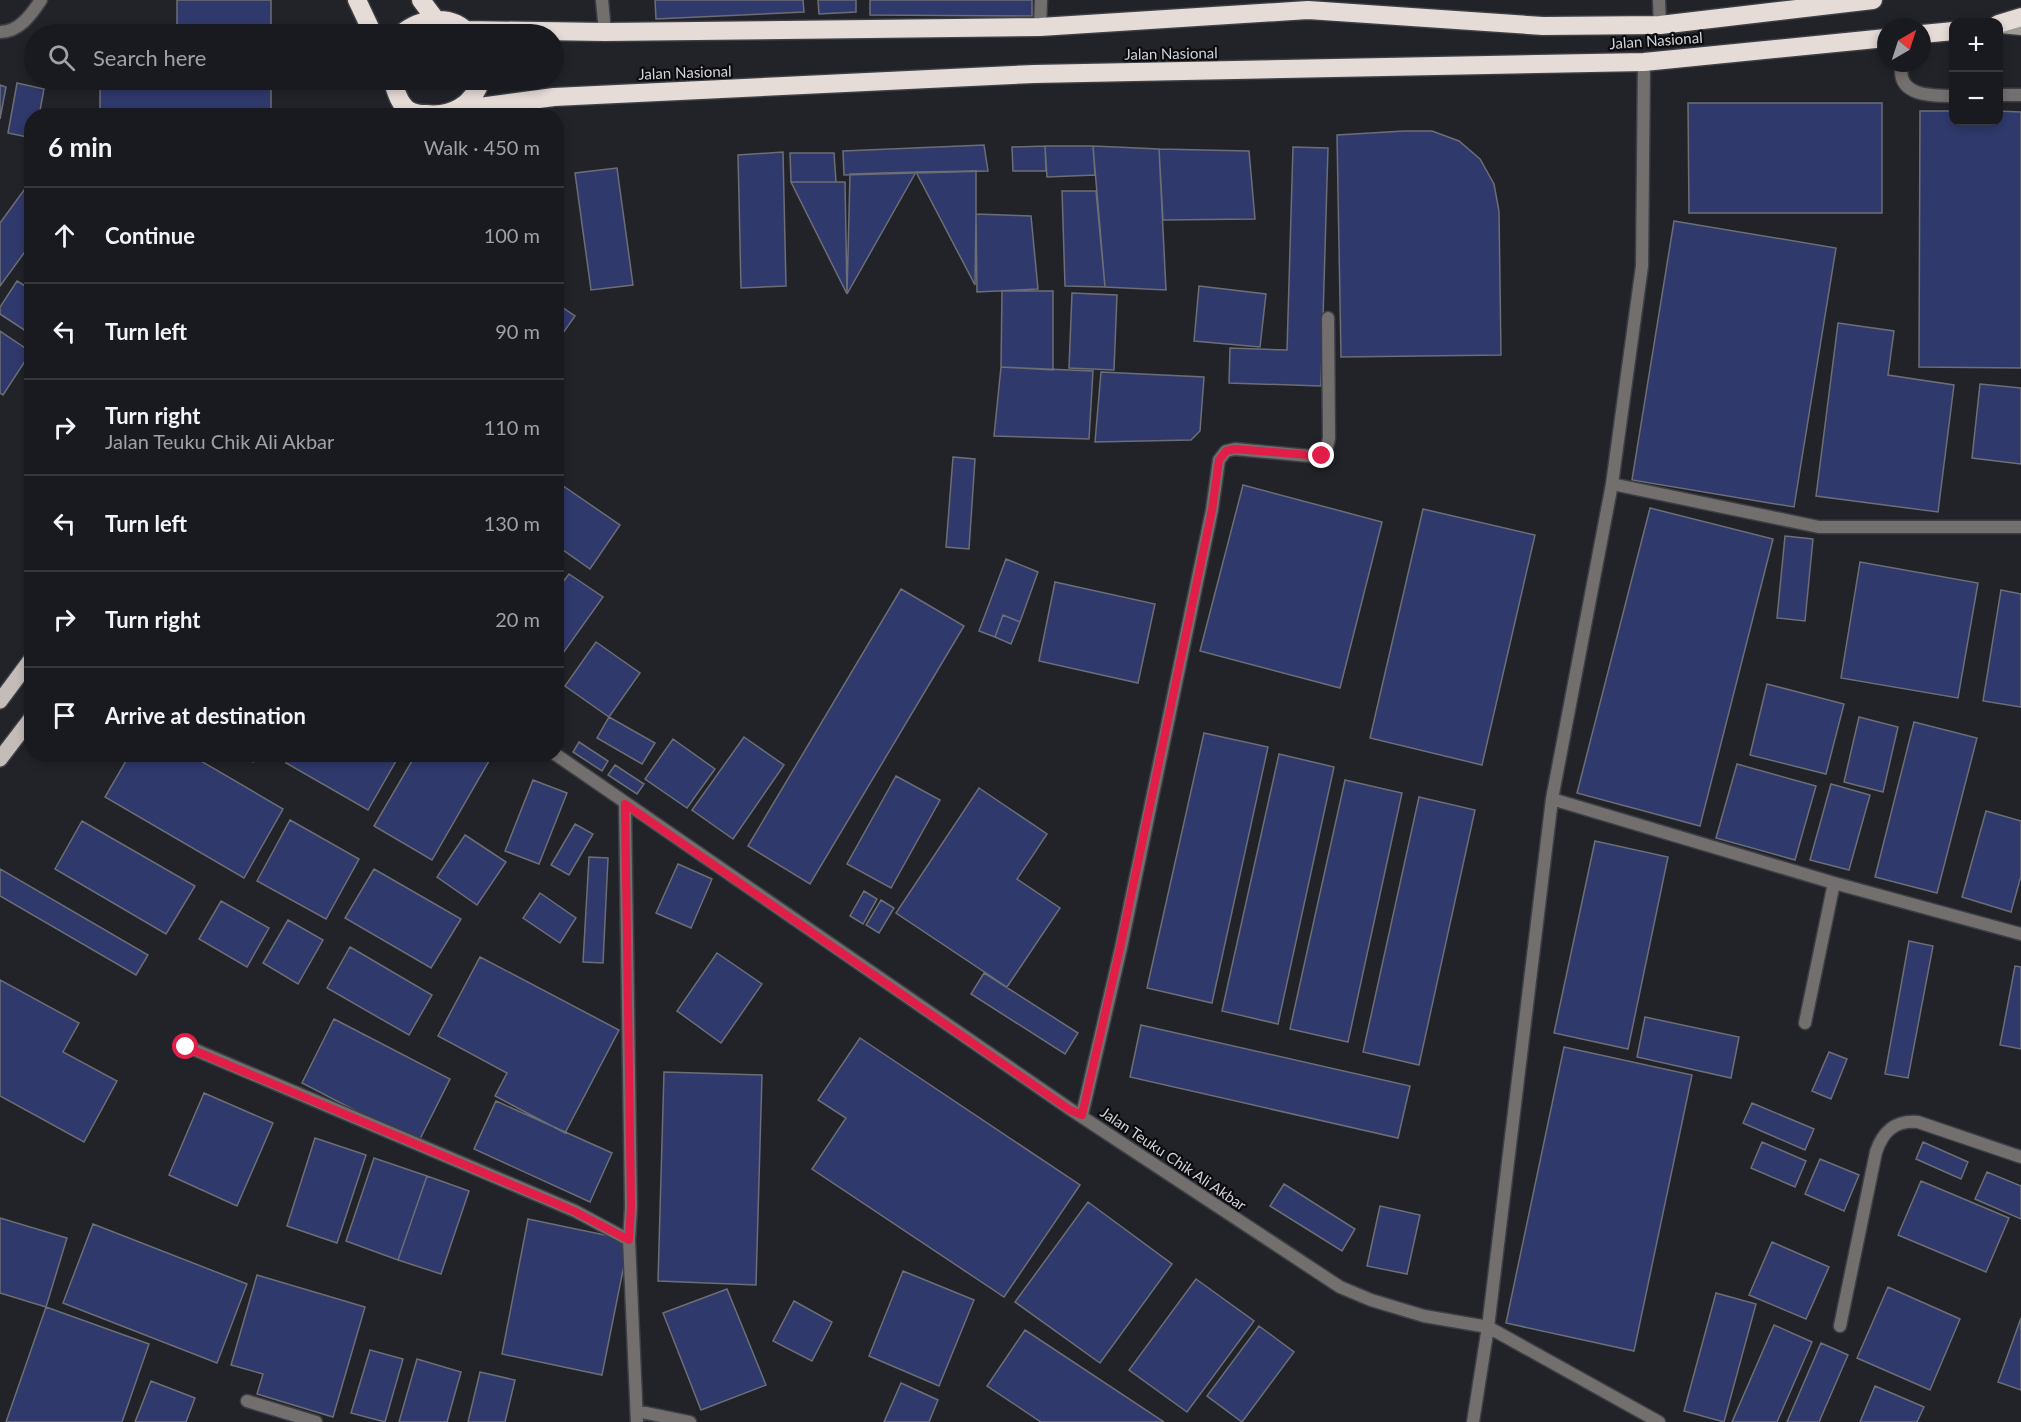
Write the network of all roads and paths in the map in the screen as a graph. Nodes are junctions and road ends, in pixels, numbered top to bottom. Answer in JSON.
{"nodes":[{"id":1,"x":41,"y":0,"type":"edge"},
{"id":2,"x":357,"y":0,"type":"edge"},
{"id":3,"x":421,"y":0,"type":"edge"},
{"id":4,"x":602,"y":0,"type":"edge"},
{"id":5,"x":1041,"y":0,"type":"edge"},
{"id":6,"x":1659,"y":0,"type":"edge"},
{"id":7,"x":1873,"y":0,"type":"edge"},
{"id":8,"x":1308,"y":5,"type":"edge"},
{"id":9,"x":2021,"y":17,"type":"edge"},
{"id":10,"x":436,"y":20,"type":"junction"},
{"id":11,"x":368,"y":24,"type":"edge"},
{"id":12,"x":416,"y":24,"type":"edge"},
{"id":13,"x":452,"y":24,"type":"edge"},
{"id":14,"x":2003,"y":24,"type":"edge"},
{"id":15,"x":1660,"y":25,"type":"junction"},
{"id":16,"x":1040,"y":27,"type":"junction"},
{"id":17,"x":2003,"y":27,"type":"edge"},
{"id":18,"x":2021,"y":29,"type":"edge"},
{"id":19,"x":1949,"y":31,"type":"edge"},
{"id":20,"x":0,"y":32,"type":"edge"},
{"id":21,"x":564,"y":32,"type":"edge"},
{"id":22,"x":605,"y":32,"type":"junction"},
{"id":23,"x":1931,"y":33,"type":"edge"},
{"id":24,"x":1877,"y":39,"type":"edge"},
{"id":25,"x":1644,"y":62,"type":"junction"},
{"id":26,"x":1901,"y":72,"type":"edge"},
{"id":27,"x":394,"y":90,"type":"edge"},
{"id":28,"x":477,"y":90,"type":"edge"},
{"id":29,"x":2003,"y":95,"type":"edge"},
{"id":30,"x":2021,"y":95,"type":"edge"},
{"id":31,"x":1949,"y":96,"type":"edge"},
{"id":32,"x":397,"y":108,"type":"edge"},
{"id":33,"x":456,"y":108,"type":"edge"},
{"id":34,"x":483,"y":108,"type":"edge"},
{"id":35,"x":1328,"y":318,"type":"dead end"},
{"id":36,"x":1612,"y":484,"type":"junction"},
{"id":37,"x":2021,"y":527,"type":"edge"},
{"id":38,"x":24,"y":669,"type":"edge"},
{"id":39,"x":0,"y":701,"type":"edge"},
{"id":40,"x":24,"y":728,"type":"edge"},
{"id":41,"x":0,"y":759,"type":"edge"},
{"id":42,"x":564,"y":760,"type":"edge"},
{"id":43,"x":1552,"y":799,"type":"junction"},
{"id":44,"x":625,"y":804,"type":"junction"},
{"id":45,"x":1834,"y":883,"type":"junction"},
{"id":46,"x":2021,"y":934,"type":"edge"},
{"id":47,"x":1805,"y":1023,"type":"dead end"},
{"id":48,"x":186,"y":1047,"type":"dead end"},
{"id":49,"x":1082,"y":1115,"type":"junction"},
{"id":50,"x":2021,"y":1157,"type":"edge"},
{"id":51,"x":629,"y":1240,"type":"junction"},
{"id":52,"x":1840,"y":1326,"type":"dead end"},
{"id":53,"x":1488,"y":1327,"type":"junction"},
{"id":54,"x":247,"y":1401,"type":"dead end"},
{"id":55,"x":637,"y":1417,"type":"edge"},
{"id":56,"x":316,"y":1422,"type":"edge"},
{"id":57,"x":690,"y":1422,"type":"edge"},
{"id":58,"x":1473,"y":1422,"type":"edge"},
{"id":59,"x":1659,"y":1422,"type":"edge"}],
"edges":[{"from":1,"to":20,"type":"street"},
{"from":2,"to":11,"type":"highway"},
{"from":3,"to":10,"type":"highway"},
{"from":4,"to":22,"type":"street"},
{"from":5,"to":16,"type":"street"},
{"from":6,"to":15,"type":"street"},
{"from":7,"to":15,"type":"highway","name":"Jalan Nasional"},
{"from":8,"to":15,"type":"highway","name":"Jalan Nasional"},
{"from":8,"to":16,"type":"highway","name":"Jalan Nasional"},
{"from":9,"to":14,"type":"highway"},
{"from":10,"to":12,"type":"highway"},
{"from":10,"to":13,"type":"highway","name":"Jalan Nasional"},
{"from":16,"to":22,"type":"highway","name":"Jalan Nasional"},
{"from":17,"to":18,"type":"street"},
{"from":19,"to":23,"type":"highway"},
{"from":21,"to":22,"type":"highway","name":"Jalan Nasional"},
{"from":24,"to":25,"type":"highway","name":"Jalan Nasional"},
{"from":25,"to":34,"type":"highway","name":"Jalan Nasional"},
{"from":25,"to":36,"type":"street"},
{"from":26,"to":31,"type":"street"},
{"from":27,"to":32,"type":"highway"},
{"from":28,"to":33,"type":"highway"},
{"from":29,"to":30,"type":"street"},
{"from":35,"to":49,"type":"street"},
{"from":36,"to":37,"type":"street"},
{"from":36,"to":43,"type":"street"},
{"from":38,"to":39,"type":"main road"},
{"from":40,"to":41,"type":"main road"},
{"from":42,"to":44,"type":"street","name":"Jalan Teuku Chik Ali Akbar"},
{"from":43,"to":45,"type":"street"},
{"from":43,"to":53,"type":"street"},
{"from":44,"to":49,"type":"street","name":"Jalan Teuku Chik Ali Akbar"},
{"from":44,"to":51,"type":"street"},
{"from":45,"to":46,"type":"street"},
{"from":45,"to":47,"type":"street"},
{"from":48,"to":51,"type":"street"},
{"from":49,"to":53,"type":"street","name":"Jalan Teuku Chik Ali Akbar"},
{"from":50,"to":52,"type":"street"},
{"from":51,"to":55,"type":"street"},
{"from":53,"to":58,"type":"street"},
{"from":53,"to":59,"type":"street","name":"Jalan Teuku Chik Ali Akbar"},
{"from":54,"to":56,"type":"street"},
{"from":55,"to":57,"type":"street"}]}
